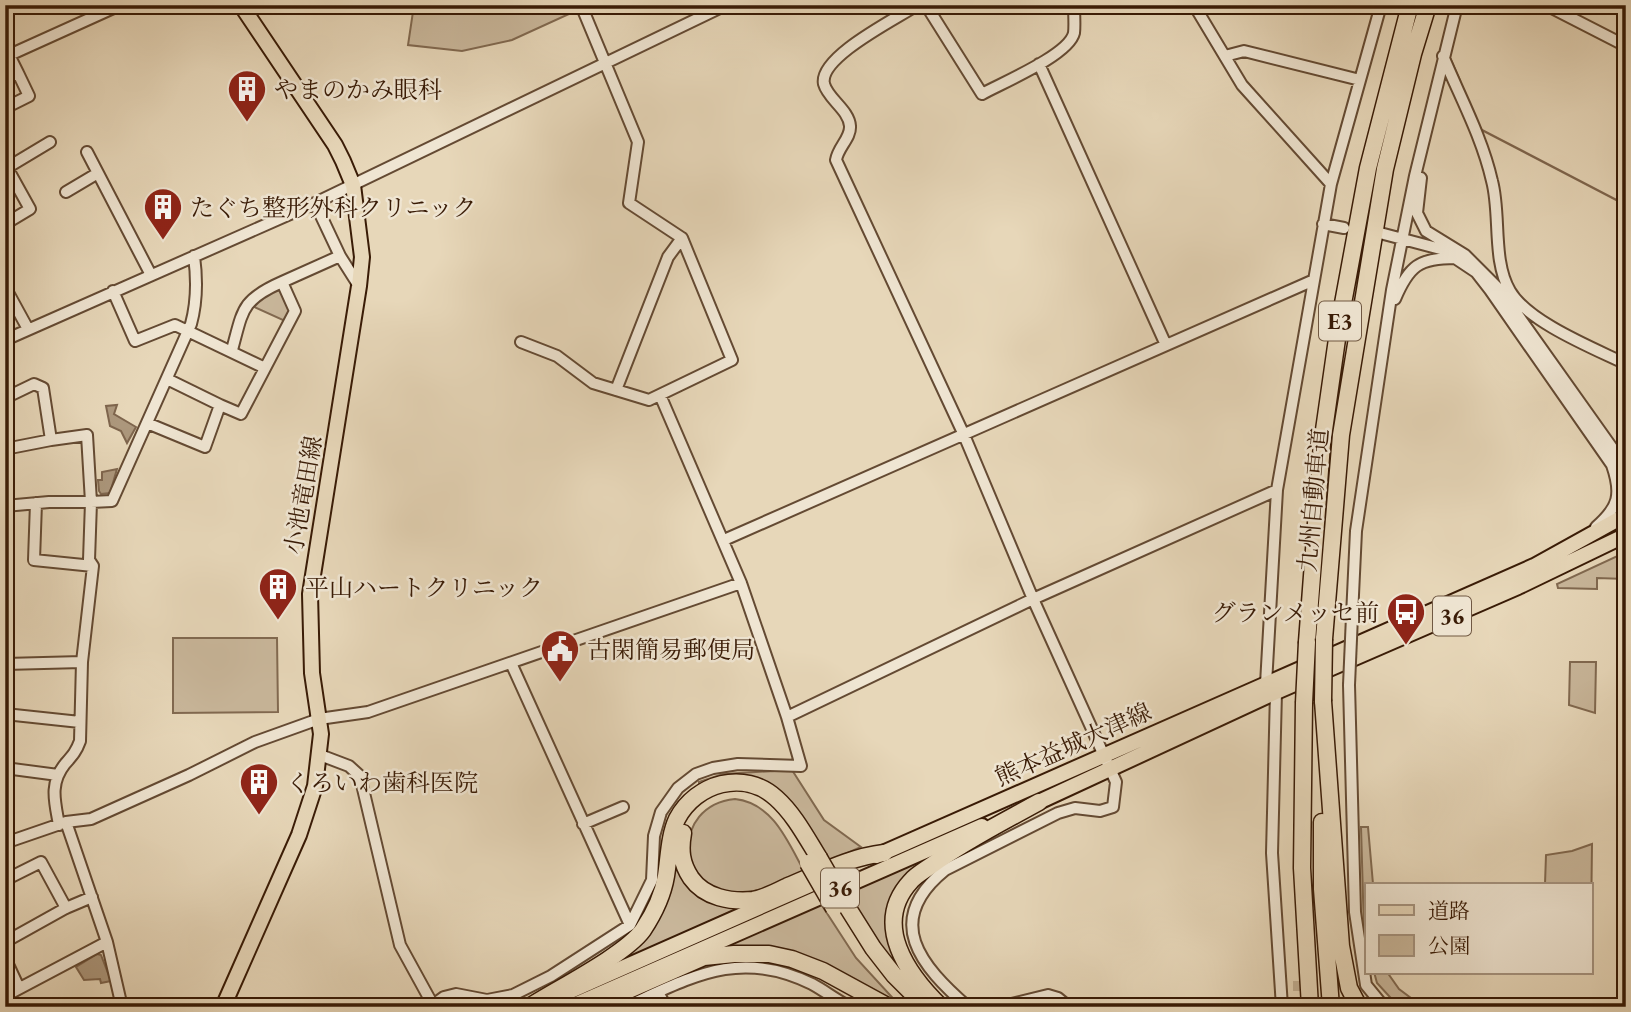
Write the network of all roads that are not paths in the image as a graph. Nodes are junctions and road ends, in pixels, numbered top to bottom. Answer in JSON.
{"nodes":[{"id":1,"x":120,"y":5,"type":"edge"},
{"id":2,"x":241,"y":5,"type":"edge"},
{"id":3,"x":581,"y":5,"type":"edge"},
{"id":4,"x":726,"y":5,"type":"edge"},
{"id":5,"x":917,"y":5,"type":"edge"},
{"id":6,"x":926,"y":5,"type":"edge"},
{"id":7,"x":1074,"y":5,"type":"edge"},
{"id":8,"x":1194,"y":5,"type":"edge"},
{"id":9,"x":1381,"y":5,"type":"edge"},
{"id":10,"x":1410,"y":5,"type":"edge"},
{"id":11,"x":1428,"y":5,"type":"edge"},
{"id":12,"x":1457,"y":5,"type":"edge"},
{"id":13,"x":1546,"y":5,"type":"edge"},
{"id":14,"x":1626,"y":46,"type":"edge"},
{"id":15,"x":7,"y":56,"type":"edge"},
{"id":16,"x":1225,"y":56,"type":"junction"},
{"id":17,"x":1443,"y":57,"type":"junction"},
{"id":18,"x":607,"y":64,"type":"junction"},
{"id":19,"x":1039,"y":64,"type":"junction"},
{"id":20,"x":18,"y":73,"type":"junction"},
{"id":21,"x":5,"y":79,"type":"edge"},
{"id":22,"x":1360,"y":80,"type":"junction"},
{"id":23,"x":5,"y":108,"type":"edge"},
{"id":24,"x":1424,"y":137,"type":"junction"},
{"id":25,"x":50,"y":142,"type":"dead end"},
{"id":26,"x":87,"y":152,"type":"dead end"},
{"id":27,"x":6,"y":167,"type":"edge"},
{"id":28,"x":98,"y":173,"type":"junction"},
{"id":29,"x":1331,"y":184,"type":"junction"},
{"id":30,"x":353,"y":185,"type":"junction"},
{"id":31,"x":66,"y":192,"type":"dead end"},
{"id":32,"x":316,"y":203,"type":"junction"},
{"id":33,"x":5,"y":224,"type":"edge"},
{"id":34,"x":1323,"y":224,"type":"junction"},
{"id":35,"x":1344,"y":228,"type":"dead end"},
{"id":36,"x":1380,"y":233,"type":"dead end"},
{"id":37,"x":1402,"y":237,"type":"junction"},
{"id":38,"x":682,"y":238,"type":"junction"},
{"id":39,"x":1457,"y":255,"type":"junction"},
{"id":40,"x":194,"y":256,"type":"junction"},
{"id":41,"x":340,"y":256,"type":"junction"},
{"id":42,"x":150,"y":275,"type":"junction"},
{"id":43,"x":1314,"y":280,"type":"junction"},
{"id":44,"x":282,"y":282,"type":"junction"},
{"id":45,"x":359,"y":286,"type":"junction"},
{"id":46,"x":5,"y":287,"type":"edge"},
{"id":47,"x":113,"y":291,"type":"junction"},
{"id":48,"x":1388,"y":315,"type":"junction"},
{"id":49,"x":28,"y":329,"type":"junction"},
{"id":50,"x":188,"y":331,"type":"junction"},
{"id":51,"x":5,"y":340,"type":"edge"},
{"id":52,"x":520,"y":342,"type":"dead end"},
{"id":53,"x":1166,"y":345,"type":"junction"},
{"id":54,"x":232,"y":350,"type":"junction"},
{"id":55,"x":1626,"y":364,"type":"edge"},
{"id":56,"x":265,"y":368,"type":"junction"},
{"id":57,"x":167,"y":379,"type":"junction"},
{"id":58,"x":616,"y":390,"type":"junction"},
{"id":59,"x":660,"y":395,"type":"junction"},
{"id":60,"x":5,"y":398,"type":"edge"},
{"id":61,"x":220,"y":405,"type":"junction"},
{"id":62,"x":147,"y":424,"type":"junction"},
{"id":63,"x":964,"y":435,"type":"junction"},
{"id":64,"x":51,"y":440,"type":"junction"},
{"id":65,"x":5,"y":449,"type":"edge"},
{"id":66,"x":1620,"y":470,"type":"edge"},
{"id":67,"x":1277,"y":490,"type":"junction"},
{"id":68,"x":91,"y":502,"type":"junction"},
{"id":69,"x":36,"y":503,"type":"junction"},
{"id":70,"x":5,"y":506,"type":"edge"},
{"id":71,"x":1626,"y":515,"type":"edge"},
{"id":72,"x":1626,"y":535,"type":"edge"},
{"id":73,"x":724,"y":540,"type":"junction"},
{"id":74,"x":93,"y":566,"type":"junction"},
{"id":75,"x":1534,"y":566,"type":"junction"},
{"id":76,"x":741,"y":583,"type":"junction"},
{"id":77,"x":1033,"y":599,"type":"junction"},
{"id":78,"x":82,"y":662,"type":"junction"},
{"id":79,"x":511,"y":663,"type":"junction"},
{"id":80,"x":5,"y":664,"type":"edge"},
{"id":81,"x":1271,"y":688,"type":"junction"},
{"id":82,"x":1323,"y":701,"type":"junction"},
{"id":83,"x":5,"y":714,"type":"edge"},
{"id":84,"x":787,"y":717,"type":"junction"},
{"id":85,"x":319,"y":719,"type":"junction"},
{"id":86,"x":80,"y":722,"type":"junction"},
{"id":87,"x":320,"y":755,"type":"junction"},
{"id":88,"x":1103,"y":755,"type":"junction"},
{"id":89,"x":5,"y":768,"type":"edge"},
{"id":90,"x":1110,"y":769,"type":"junction"},
{"id":91,"x":58,"y":775,"type":"junction"},
{"id":92,"x":1039,"y":802,"type":"junction"},
{"id":93,"x":623,"y":807,"type":"dead end"},
{"id":94,"x":63,"y":824,"type":"junction"},
{"id":95,"x":583,"y":824,"type":"junction"},
{"id":96,"x":5,"y":843,"type":"edge"},
{"id":97,"x":884,"y":853,"type":"junction"},
{"id":98,"x":813,"y":860,"type":"junction"},
{"id":99,"x":5,"y":880,"type":"edge"},
{"id":100,"x":92,"y":897,"type":"junction"},
{"id":101,"x":840,"y":906,"type":"junction"},
{"id":102,"x":66,"y":908,"type":"junction"},
{"id":103,"x":630,"y":925,"type":"junction"},
{"id":104,"x":5,"y":942,"type":"edge"},
{"id":105,"x":107,"y":942,"type":"junction"},
{"id":106,"x":5,"y":958,"type":"edge"},
{"id":107,"x":1293,"y":986,"type":"tunnel mouth"},
{"id":108,"x":1280,"y":987,"type":"junction"},
{"id":109,"x":19,"y":988,"type":"junction"},
{"id":110,"x":658,"y":992,"type":"junction"},
{"id":111,"x":5,"y":996,"type":"edge"},
{"id":112,"x":434,"y":1006,"type":"edge"},
{"id":113,"x":122,"y":1007,"type":"edge"},
{"id":114,"x":223,"y":1007,"type":"edge"},
{"id":115,"x":531,"y":1007,"type":"edge"},
{"id":116,"x":570,"y":1007,"type":"edge"},
{"id":117,"x":590,"y":1007,"type":"edge"},
{"id":118,"x":625,"y":1007,"type":"edge"},
{"id":119,"x":666,"y":1007,"type":"edge"},
{"id":120,"x":850,"y":1007,"type":"edge"},
{"id":121,"x":889,"y":1007,"type":"edge"},
{"id":122,"x":915,"y":1007,"type":"edge"},
{"id":123,"x":926,"y":1007,"type":"edge"},
{"id":124,"x":941,"y":1007,"type":"edge"},
{"id":125,"x":968,"y":1007,"type":"edge"},
{"id":126,"x":999,"y":1007,"type":"edge"},
{"id":127,"x":1069,"y":1007,"type":"edge"},
{"id":128,"x":1282,"y":1007,"type":"edge"},
{"id":129,"x":1310,"y":1007,"type":"edge"},
{"id":130,"x":1331,"y":1007,"type":"edge"},
{"id":131,"x":1359,"y":1007,"type":"edge"},
{"id":132,"x":1384,"y":1007,"type":"edge"}],
"edges":[{"from":1,"to":15,"type":"street"},
{"from":2,"to":30,"type":"main road","name":"小池竜田線"},
{"from":3,"to":18,"type":"street"},
{"from":4,"to":18,"type":"street"},
{"from":5,"to":63,"type":"street"},
{"from":6,"to":19,"type":"street"},
{"from":7,"to":19,"type":"street"},
{"from":8,"to":16,"type":"street"},
{"from":9,"to":22,"type":"street"},
{"from":10,"to":129,"type":"highway","name":"九州自動車道","number":"E3","bridge":true},
{"from":11,"to":82,"type":"highway","name":"九州自動車道","number":"E3","bridge":true},
{"from":12,"to":17,"type":"street"},
{"from":13,"to":14,"type":"street"},
{"from":15,"to":20,"type":"street"},
{"from":16,"to":22,"type":"street"},
{"from":16,"to":29,"type":"street"},
{"from":17,"to":24,"type":"street"},
{"from":17,"to":55,"type":"street"},
{"from":18,"to":30,"type":"street"},
{"from":18,"to":38,"type":"street"},
{"from":19,"to":53,"type":"street"},
{"from":20,"to":21,"type":"street"},
{"from":20,"to":23,"type":"street"},
{"from":22,"to":29,"type":"street"},
{"from":24,"to":37,"type":"street"},
{"from":24,"to":39,"type":"street"},
{"from":25,"to":27,"type":"street"},
{"from":26,"to":28,"type":"street"},
{"from":27,"to":33,"type":"street"},
{"from":28,"to":31,"type":"street"},
{"from":28,"to":42,"type":"street"},
{"from":29,"to":34,"type":"street"},
{"from":30,"to":32,"type":"street"},
{"from":30,"to":45,"type":"main road","name":"小池竜田線"},
{"from":32,"to":40,"type":"street"},
{"from":32,"to":41,"type":"street"},
{"from":34,"to":35,"type":"street"},
{"from":34,"to":43,"type":"street"},
{"from":36,"to":37,"type":"street"},
{"from":37,"to":39,"type":"street"},
{"from":37,"to":48,"type":"street"},
{"from":38,"to":58,"type":"street"},
{"from":38,"to":59,"type":"street"},
{"from":39,"to":48,"type":"street"},
{"from":39,"to":66,"type":"street"},
{"from":40,"to":42,"type":"street"},
{"from":40,"to":50,"type":"street"},
{"from":41,"to":44,"type":"street"},
{"from":41,"to":45,"type":"street"},
{"from":42,"to":47,"type":"street"},
{"from":43,"to":53,"type":"street"},
{"from":43,"to":67,"type":"street"},
{"from":44,"to":54,"type":"street"},
{"from":44,"to":56,"type":"street"},
{"from":45,"to":85,"type":"main road","name":"小池竜田線"},
{"from":46,"to":49,"type":"street"},
{"from":47,"to":49,"type":"street"},
{"from":47,"to":50,"type":"street"},
{"from":48,"to":132,"type":"street","bridge":true},
{"from":49,"to":51,"type":"street"},
{"from":50,"to":54,"type":"street"},
{"from":50,"to":57,"type":"street"},
{"from":52,"to":58,"type":"street"},
{"from":53,"to":63,"type":"street"},
{"from":54,"to":56,"type":"street"},
{"from":56,"to":61,"type":"street"},
{"from":57,"to":61,"type":"street"},
{"from":57,"to":62,"type":"street"},
{"from":58,"to":59,"type":"street"},
{"from":59,"to":73,"type":"street"},
{"from":60,"to":64,"type":"street"},
{"from":61,"to":62,"type":"street"},
{"from":62,"to":68,"type":"street"},
{"from":63,"to":73,"type":"street"},
{"from":63,"to":77,"type":"street"},
{"from":64,"to":65,"type":"street"},
{"from":64,"to":68,"type":"street"},
{"from":66,"to":75,"type":"street"},
{"from":67,"to":77,"type":"street"},
{"from":67,"to":81,"type":"street"},
{"from":68,"to":69,"type":"street"},
{"from":68,"to":74,"type":"street"},
{"from":69,"to":70,"type":"street"},
{"from":69,"to":74,"type":"street"},
{"from":71,"to":75,"type":"main road","name":"熊本益城大津線","number":"36"},
{"from":72,"to":81,"type":"main road","name":"熊本益城大津線","number":"36"},
{"from":73,"to":76,"type":"street"},
{"from":74,"to":78,"type":"street"},
{"from":75,"to":81,"type":"main road","name":"熊本益城大津線","number":"36"},
{"from":76,"to":79,"type":"street"},
{"from":76,"to":84,"type":"street"},
{"from":77,"to":84,"type":"street"},
{"from":77,"to":88,"type":"street"},
{"from":78,"to":80,"type":"street"},
{"from":78,"to":86,"type":"street"},
{"from":79,"to":85,"type":"street"},
{"from":79,"to":95,"type":"street"},
{"from":81,"to":88,"type":"main road","name":"熊本益城大津線","number":"36"},
{"from":81,"to":90,"type":"main road","name":"熊本益城大津線","number":"36"},
{"from":81,"to":108,"type":"street"},
{"from":82,"to":130,"type":"highway","name":"九州自動車道","number":"E3"},
{"from":82,"to":131,"type":"highway"},
{"from":83,"to":86,"type":"street"},
{"from":84,"to":103,"type":"street"},
{"from":85,"to":87,"type":"main road","name":"小池竜田線"},
{"from":85,"to":94,"type":"street"},
{"from":86,"to":91,"type":"street"},
{"from":87,"to":112,"type":"street"},
{"from":87,"to":114,"type":"main road","name":"小池竜田線"},
{"from":88,"to":90,"type":"street"},
{"from":88,"to":97,"type":"main road","name":"熊本益城大津線","number":"36"},
{"from":89,"to":91,"type":"street"},
{"from":90,"to":92,"type":"main road","name":"熊本益城大津線","number":"36"},
{"from":90,"to":125,"type":"street"},
{"from":91,"to":94,"type":"street"},
{"from":92,"to":116,"type":"main road","name":"熊本益城大津線","number":"36"},
{"from":92,"to":124,"type":"highway"},
{"from":93,"to":95,"type":"street"},
{"from":94,"to":96,"type":"street"},
{"from":94,"to":100,"type":"street"},
{"from":95,"to":103,"type":"street"},
{"from":97,"to":98,"type":"highway"},
{"from":97,"to":115,"type":"main road","name":"熊本益城大津線","number":"36"},
{"from":98,"to":101,"type":"highway","bridge":true},
{"from":98,"to":115,"type":"highway"},
{"from":99,"to":102,"type":"street"},
{"from":100,"to":102,"type":"street"},
{"from":100,"to":105,"type":"street"},
{"from":101,"to":122,"type":"highway"},
{"from":101,"to":123,"type":"highway"},
{"from":102,"to":104,"type":"street"},
{"from":103,"to":112,"type":"street"},
{"from":105,"to":109,"type":"street"},
{"from":105,"to":113,"type":"street"},
{"from":106,"to":109,"type":"street"},
{"from":107,"to":108,"type":"street"},
{"from":108,"to":128,"type":"street"},
{"from":109,"to":111,"type":"street"},
{"from":110,"to":118,"type":"street"},
{"from":110,"to":119,"type":"street"},
{"from":110,"to":120,"type":"street"},
{"from":117,"to":121,"type":"highway"},
{"from":126,"to":127,"type":"street"}]}
